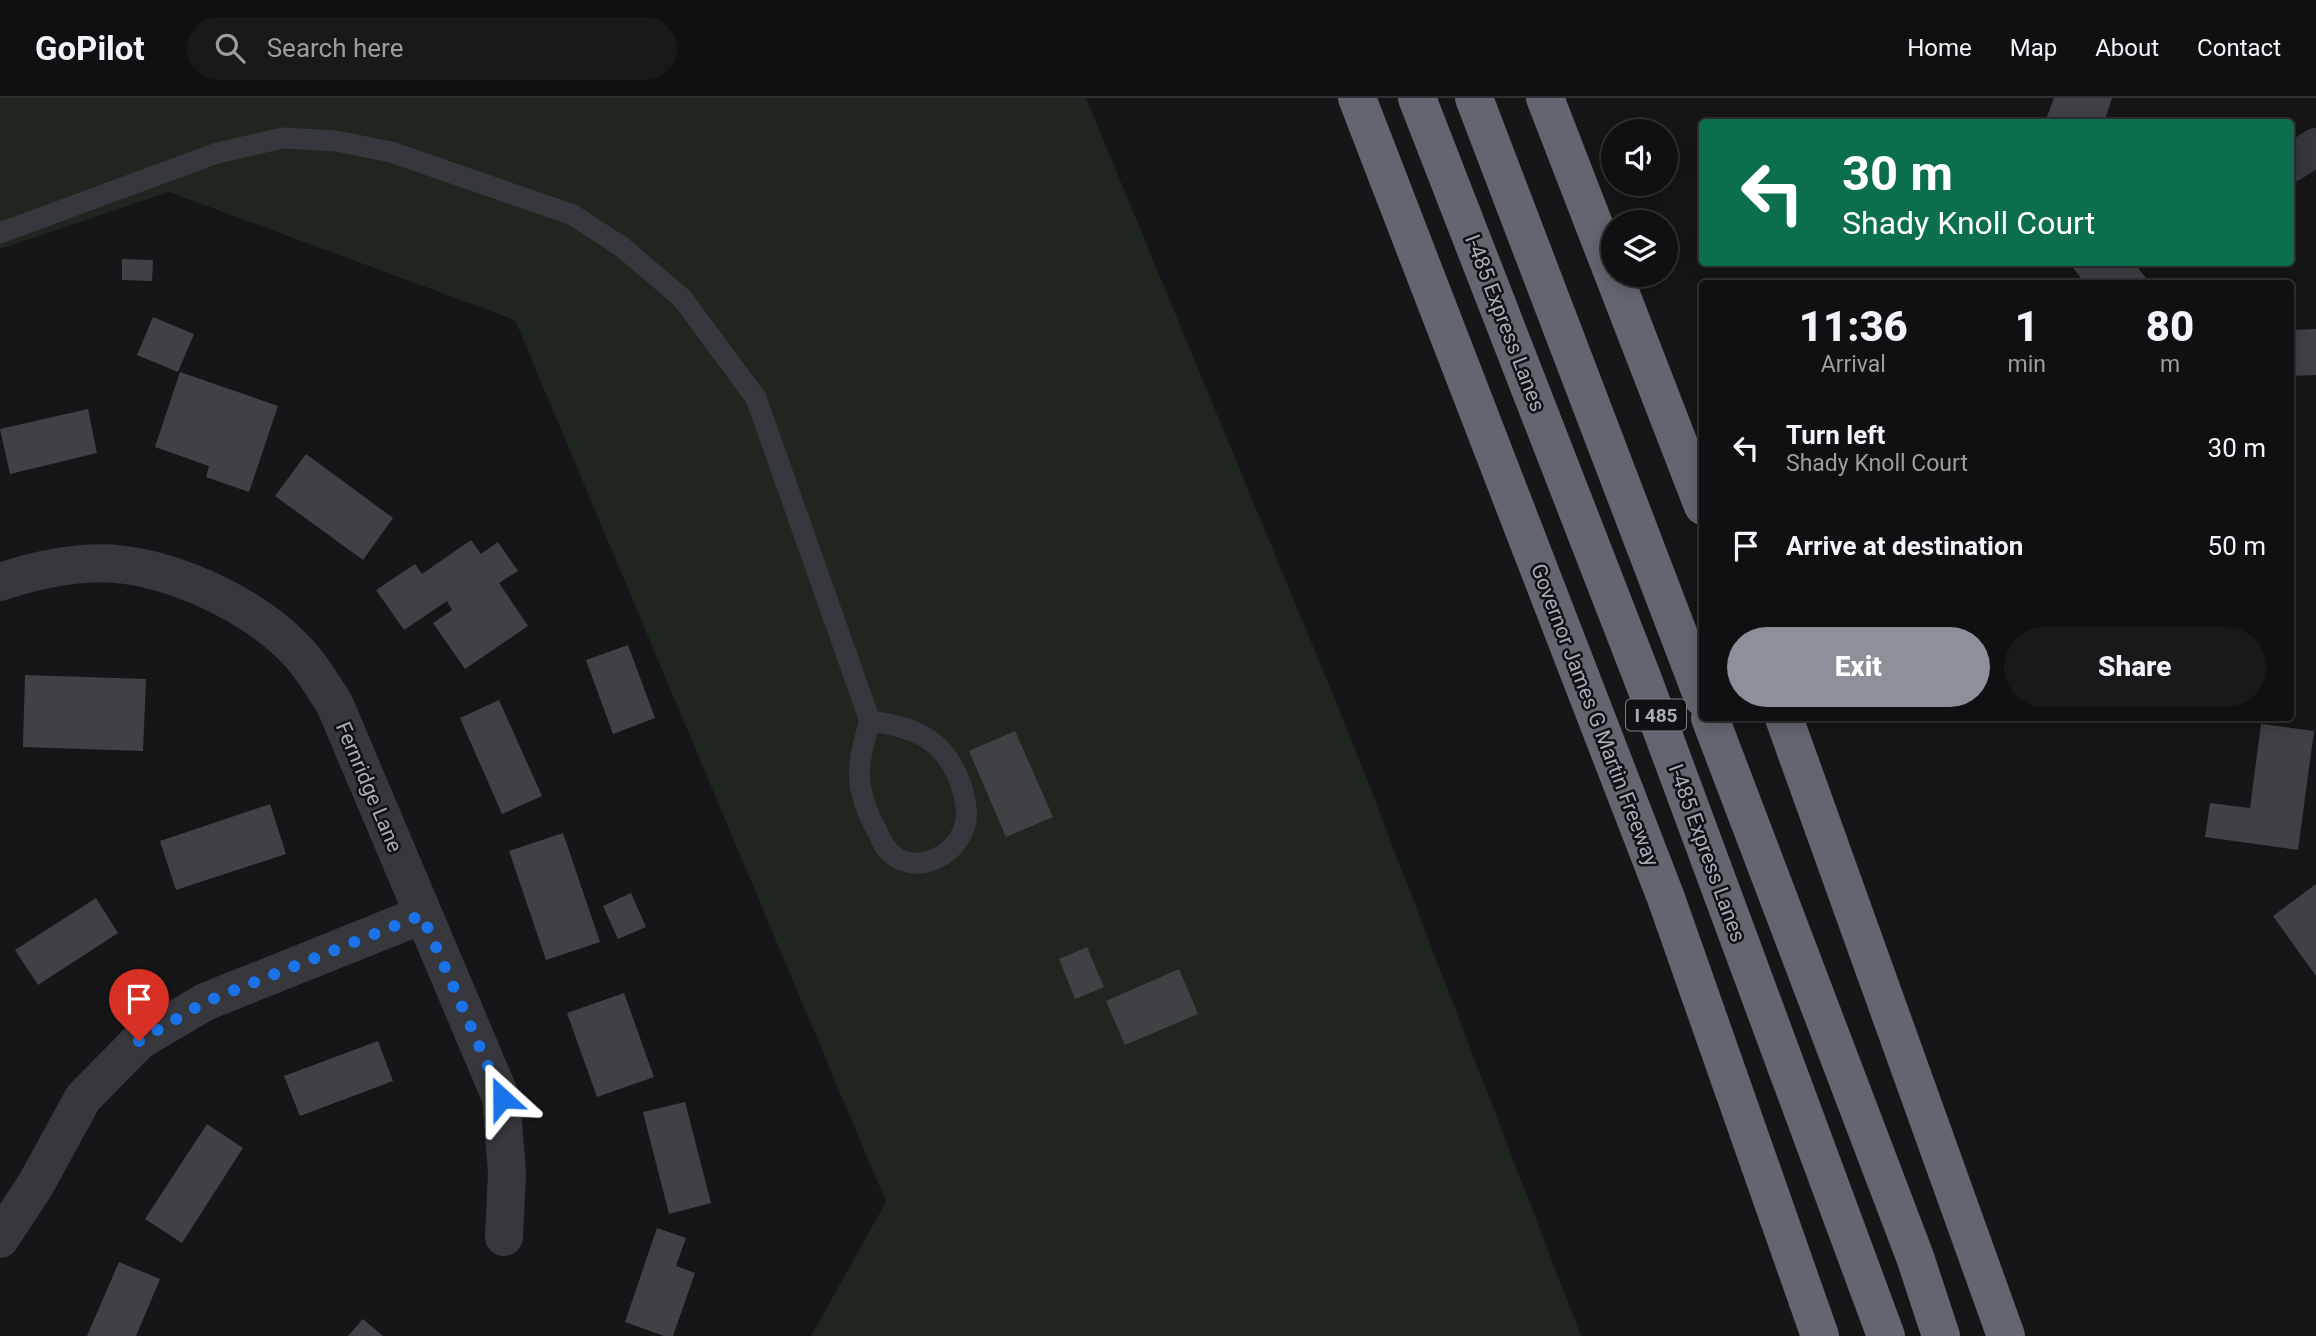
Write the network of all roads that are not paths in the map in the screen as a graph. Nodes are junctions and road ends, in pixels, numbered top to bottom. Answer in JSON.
{"nodes":[{"id":1,"x":1357,"y":98,"type":"edge"},
{"id":2,"x":1417,"y":98,"type":"edge"},
{"id":3,"x":1475,"y":98,"type":"edge"},
{"id":4,"x":1545,"y":98,"type":"edge"},
{"id":5,"x":2316,"y":148,"type":"edge"},
{"id":6,"x":2294,"y":161,"type":"edge"},
{"id":7,"x":0,"y":233,"type":"edge"},
{"id":8,"x":1699,"y":496,"type":"edge"},
{"id":9,"x":0,"y":582,"type":"edge"},
{"id":10,"x":1699,"y":687,"type":"edge"},
{"id":11,"x":870,"y":721,"type":"junction"},
{"id":12,"x":1711,"y":721,"type":"edge"},
{"id":13,"x":1785,"y":721,"type":"edge"},
{"id":14,"x":422,"y":915,"type":"junction"},
{"id":15,"x":504,"y":1237,"type":"dead end"},
{"id":16,"x":0,"y":1238,"type":"edge"},
{"id":17,"x":1821,"y":1336,"type":"edge"},
{"id":18,"x":1886,"y":1336,"type":"edge"},
{"id":19,"x":1941,"y":1336,"type":"edge"},
{"id":20,"x":2006,"y":1336,"type":"edge"}],
"edges":[{"from":1,"to":17,"type":"highway","name":"Governor James G Martin Freeway","number":"I 485"},
{"from":2,"to":18,"type":"highway","name":"I-485 Express Lanes","number":"I 485"},
{"from":3,"to":10,"type":"highway","number":"I 485"},
{"from":4,"to":8,"type":"highway"},
{"from":5,"to":6,"type":"street"},
{"from":7,"to":11,"type":"lane"},
{"from":9,"to":14,"type":"street","name":"Fernridge Lane"},
{"from":11,"to":11,"type":"lane"},
{"from":12,"to":19,"type":"highway","number":"I 485"},
{"from":13,"to":20,"type":"highway"},
{"from":14,"to":15,"type":"street","name":"Fernridge Lane"},
{"from":14,"to":16,"type":"street"}]}
